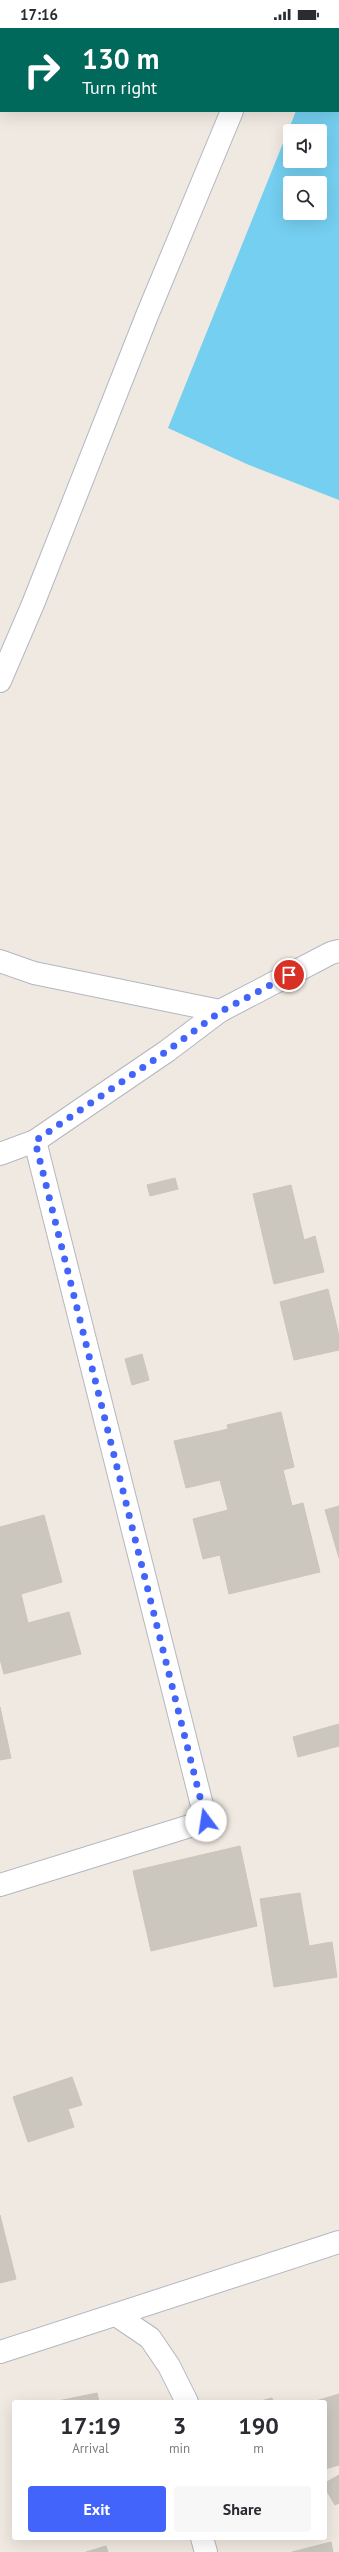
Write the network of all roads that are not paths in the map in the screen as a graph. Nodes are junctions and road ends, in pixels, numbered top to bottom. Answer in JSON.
{"nodes":[{"id":1,"x":232,"y":112,"type":"edge"},
{"id":2,"x":0,"y":681,"type":"edge"},
{"id":3,"x":339,"y":951,"type":"edge"},
{"id":4,"x":0,"y":961,"type":"edge"},
{"id":5,"x":220,"y":1012,"type":"junction"},
{"id":6,"x":35,"y":1141,"type":"junction"},
{"id":7,"x":0,"y":1154,"type":"edge"},
{"id":8,"x":0,"y":1885,"type":"edge"},
{"id":9,"x":339,"y":2242,"type":"edge"},
{"id":10,"x":116,"y":2316,"type":"junction"},
{"id":11,"x":0,"y":2352,"type":"edge"},
{"id":12,"x":186,"y":2400,"type":"edge"},
{"id":13,"x":203,"y":2540,"type":"edge"},
{"id":14,"x":206,"y":2552,"type":"edge"}],
"edges":[{"from":1,"to":2,"type":"street"},
{"from":3,"to":5,"type":"street"},
{"from":4,"to":5,"type":"street"},
{"from":5,"to":6,"type":"street"},
{"from":6,"to":7,"type":"street"},
{"from":6,"to":8,"type":"street"},
{"from":9,"to":10,"type":"street"},
{"from":10,"to":11,"type":"street"},
{"from":10,"to":12,"type":"street"},
{"from":13,"to":14,"type":"street"}]}
